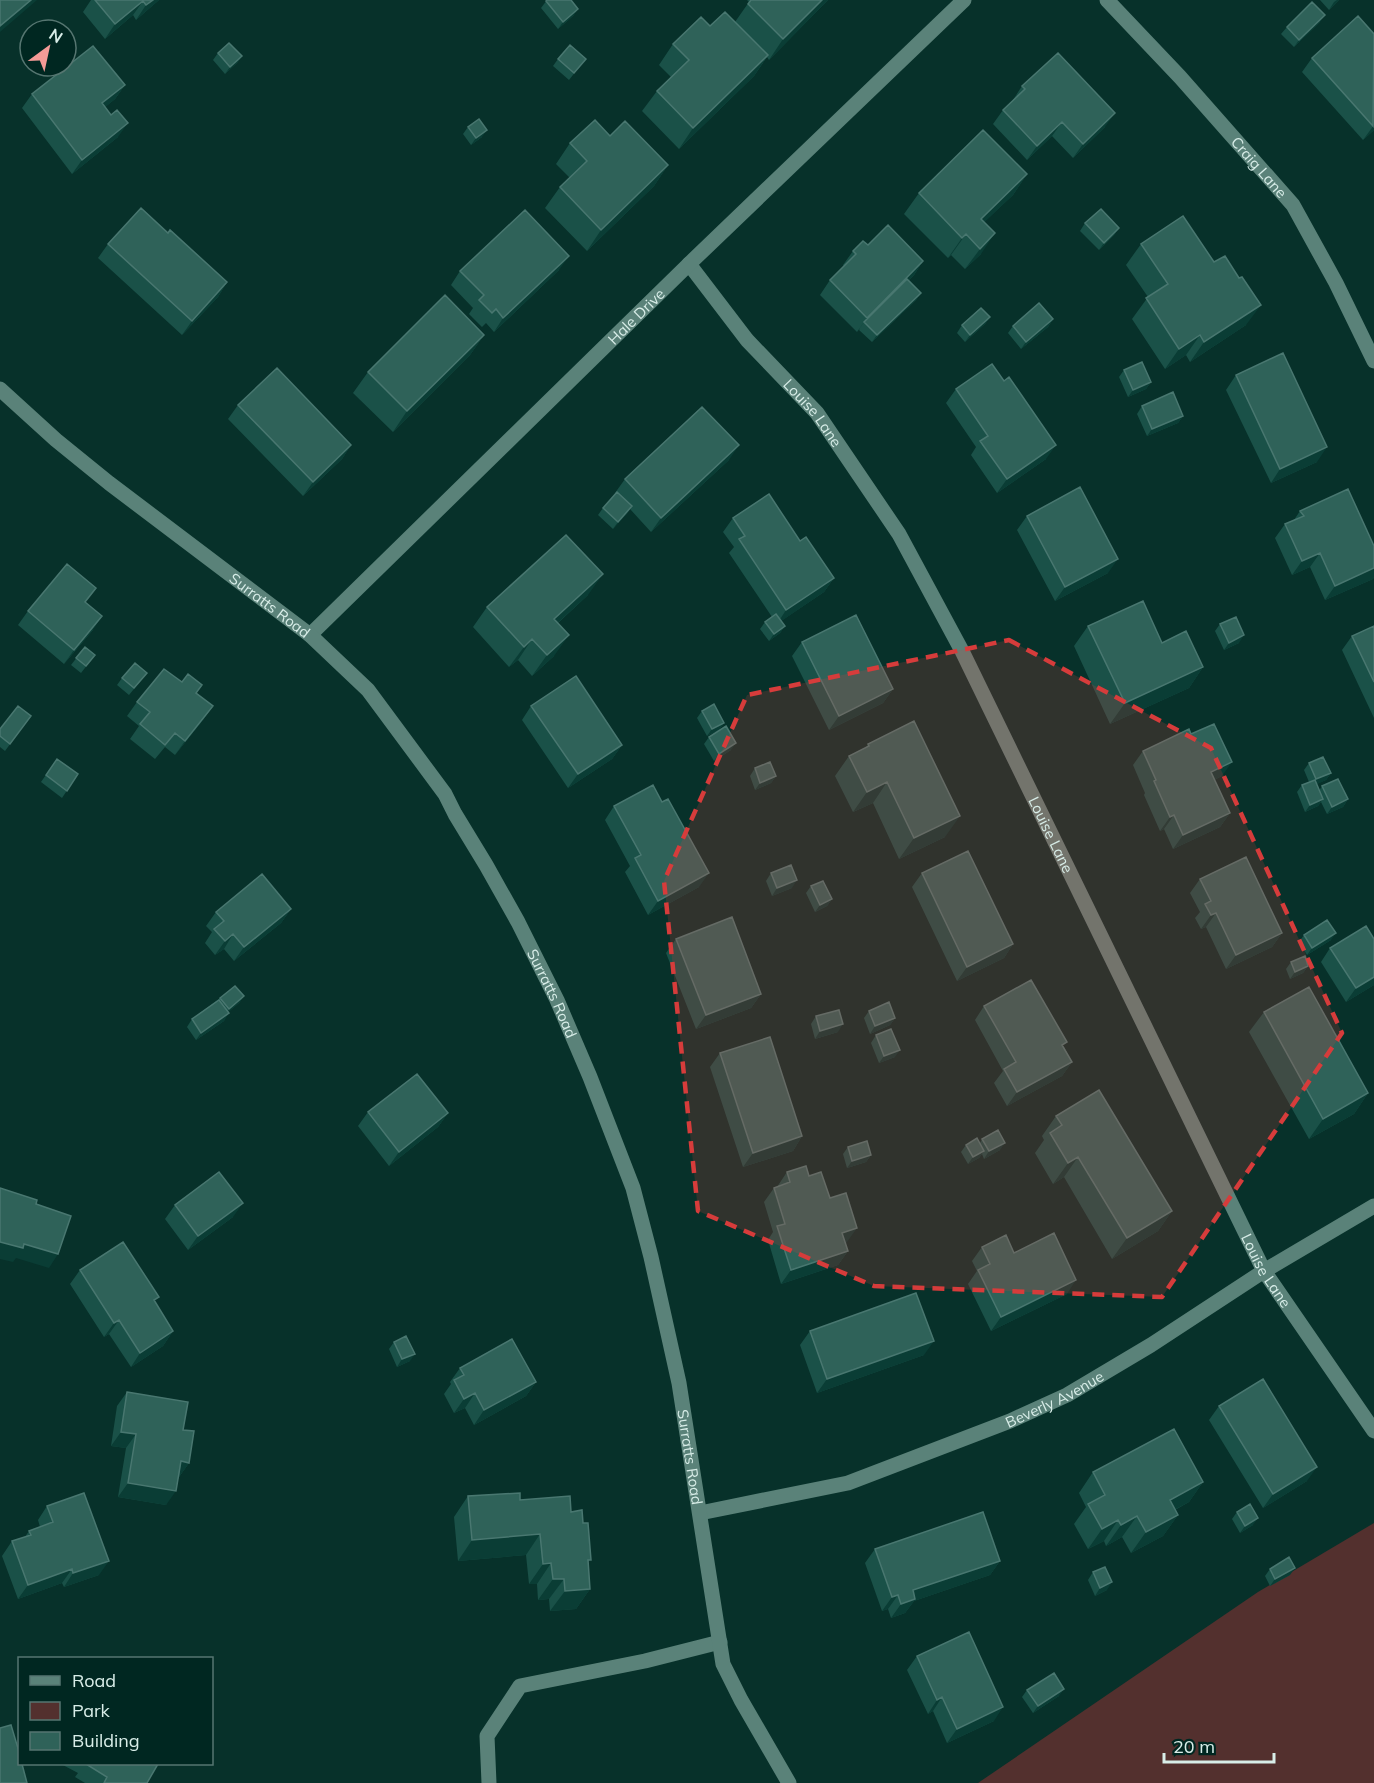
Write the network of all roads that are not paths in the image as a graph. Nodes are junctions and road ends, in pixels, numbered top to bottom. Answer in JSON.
{"nodes":[{"id":1,"x":964,"y":0,"type":"edge"},
{"id":2,"x":1107,"y":0,"type":"edge"},
{"id":3,"x":689,"y":264,"type":"junction"},
{"id":4,"x":1374,"y":362,"type":"edge"},
{"id":5,"x":0,"y":389,"type":"edge"},
{"id":6,"x":310,"y":635,"type":"junction"},
{"id":7,"x":1374,"y":1206,"type":"edge"},
{"id":8,"x":1264,"y":1271,"type":"junction"},
{"id":9,"x":1374,"y":1431,"type":"edge"},
{"id":10,"x":700,"y":1513,"type":"junction"},
{"id":11,"x":720,"y":1642,"type":"junction"},
{"id":12,"x":489,"y":1783,"type":"edge"},
{"id":13,"x":789,"y":1783,"type":"edge"}],
"edges":[{"from":1,"to":3,"type":"street","name":"Hale Drive"},
{"from":2,"to":4,"type":"street","name":"Craig Lane"},
{"from":3,"to":6,"type":"street","name":"Hale Drive"},
{"from":3,"to":8,"type":"street","name":"Louise Lane"},
{"from":5,"to":6,"type":"street","name":"Surratts Road"},
{"from":6,"to":10,"type":"street","name":"Surratts Road"},
{"from":7,"to":8,"type":"street","name":"Beverly Avenue"},
{"from":8,"to":9,"type":"street","name":"Louise Lane"},
{"from":8,"to":10,"type":"street","name":"Beverly Avenue"},
{"from":10,"to":11,"type":"street","name":"Surratts Road"},
{"from":11,"to":12,"type":"street"},
{"from":11,"to":13,"type":"street","name":"Surratts Road"}]}
